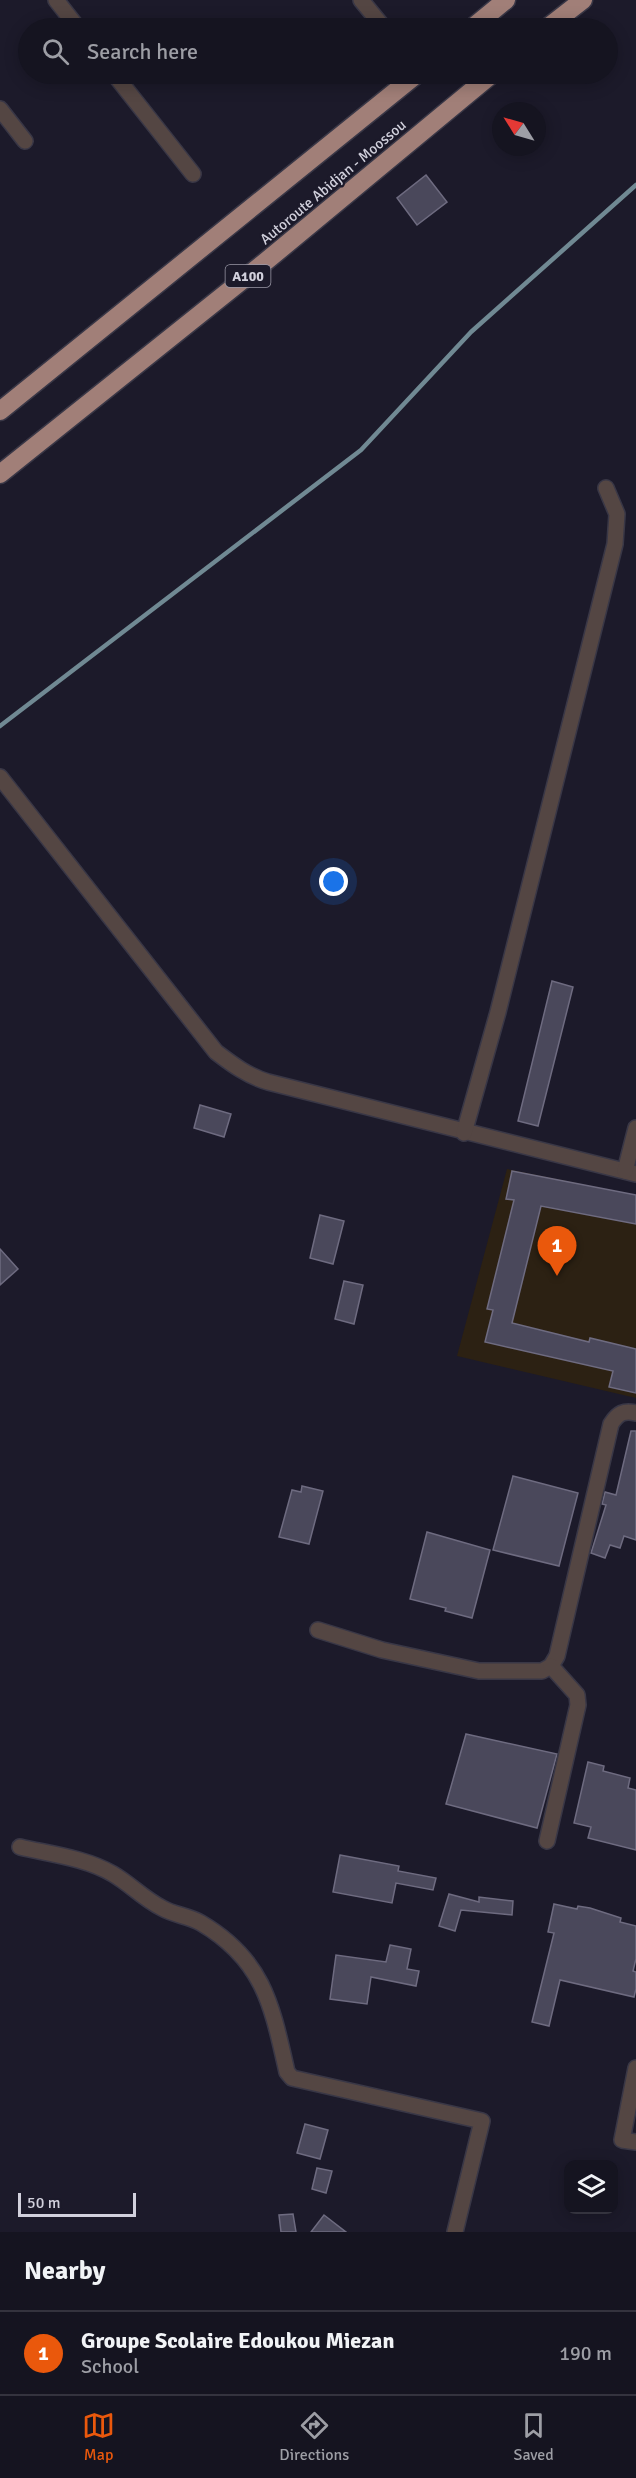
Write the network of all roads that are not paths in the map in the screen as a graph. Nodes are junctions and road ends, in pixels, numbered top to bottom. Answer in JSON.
{"nodes":[{"id":1,"x":56,"y":0,"type":"edge"},
{"id":2,"x":361,"y":0,"type":"edge"},
{"id":3,"x":506,"y":0,"type":"edge"},
{"id":4,"x":583,"y":0,"type":"edge"},
{"id":5,"x":70,"y":18,"type":"edge"},
{"id":6,"x":376,"y":18,"type":"edge"},
{"id":7,"x":484,"y":18,"type":"edge"},
{"id":8,"x":560,"y":18,"type":"edge"},
{"id":9,"x":122,"y":84,"type":"edge"},
{"id":10,"x":405,"y":84,"type":"edge"},
{"id":11,"x":480,"y":84,"type":"edge"},
{"id":12,"x":0,"y":109,"type":"edge"},
{"id":13,"x":25,"y":141,"type":"dead end"},
{"id":14,"x":193,"y":174,"type":"dead end"},
{"id":15,"x":0,"y":411,"type":"edge"},
{"id":16,"x":0,"y":474,"type":"edge"},
{"id":17,"x":606,"y":488,"type":"dead end"},
{"id":18,"x":0,"y":777,"type":"edge"},
{"id":19,"x":636,"y":1128,"type":"edge"},
{"id":20,"x":464,"y":1133,"type":"junction"},
{"id":21,"x":631,"y":1173,"type":"edge"},
{"id":22,"x":636,"y":1413,"type":"edge"},
{"id":23,"x":318,"y":1630,"type":"dead end"},
{"id":24,"x":551,"y":1666,"type":"junction"},
{"id":25,"x":547,"y":1841,"type":"dead end"},
{"id":26,"x":20,"y":1847,"type":"dead end"},
{"id":27,"x":636,"y":2068,"type":"edge"},
{"id":28,"x":636,"y":2142,"type":"edge"},
{"id":29,"x":455,"y":2232,"type":"edge"}],
"edges":[{"from":1,"to":5,"type":"street"},
{"from":2,"to":6,"type":"street"},
{"from":3,"to":7,"type":"highway"},
{"from":4,"to":8,"type":"highway"},
{"from":9,"to":14,"type":"street"},
{"from":10,"to":15,"type":"highway","name":"Autoroute Abidjan - Moossou"},
{"from":11,"to":16,"type":"highway","name":"Autoroute Abidjan - Moossou","number":"A100"},
{"from":12,"to":13,"type":"street"},
{"from":17,"to":20,"type":"street"},
{"from":18,"to":20,"type":"street"},
{"from":19,"to":21,"type":"street"},
{"from":20,"to":21,"type":"street"},
{"from":22,"to":24,"type":"street"},
{"from":23,"to":24,"type":"street"},
{"from":24,"to":25,"type":"street"},
{"from":26,"to":29,"type":"street"},
{"from":27,"to":28,"type":"street"}]}
